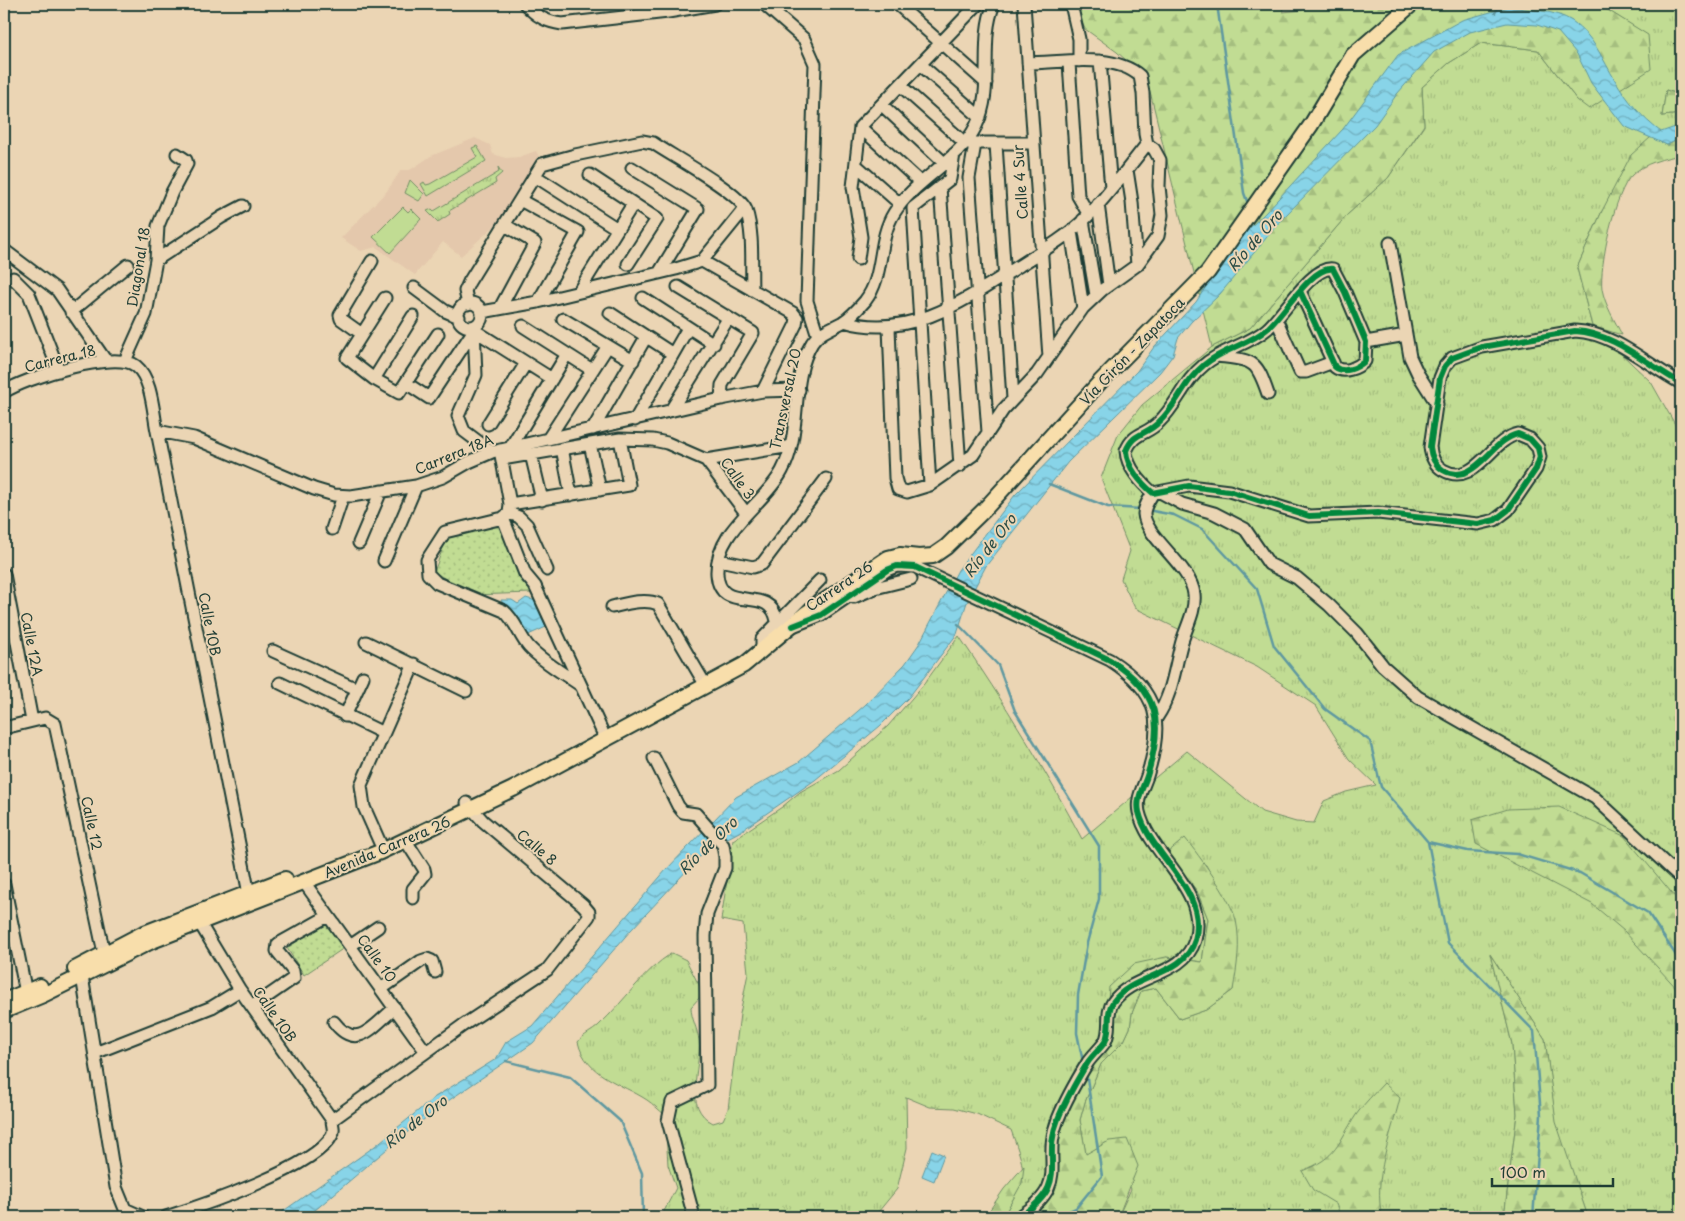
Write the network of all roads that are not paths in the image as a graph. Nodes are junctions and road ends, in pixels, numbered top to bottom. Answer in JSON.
{"nodes":[{"id":1,"x":525,"y":4,"type":"edge"},
{"id":2,"x":715,"y":4,"type":"edge"},
{"id":3,"x":764,"y":4,"type":"edge"},
{"id":4,"x":897,"y":4,"type":"edge"},
{"id":5,"x":978,"y":4,"type":"edge"},
{"id":6,"x":1024,"y":4,"type":"edge"},
{"id":7,"x":1071,"y":4,"type":"edge"},
{"id":8,"x":1412,"y":4,"type":"edge"},
{"id":9,"x":990,"y":6,"type":"edge"},
{"id":10,"x":941,"y":44,"type":"junction"},
{"id":11,"x":1100,"y":61,"type":"junction"},
{"id":12,"x":1074,"y":62,"type":"junction"},
{"id":13,"x":1028,"y":64,"type":"junction"},
{"id":14,"x":921,"y":65,"type":"junction"},
{"id":15,"x":986,"y":83,"type":"junction"},
{"id":16,"x":901,"y":86,"type":"junction"},
{"id":17,"x":882,"y":105,"type":"junction"},
{"id":18,"x":980,"y":117,"type":"junction"},
{"id":19,"x":860,"y":127,"type":"junction"},
{"id":20,"x":970,"y":143,"type":"junction"},
{"id":21,"x":1032,"y":143,"type":"junction"},
{"id":22,"x":996,"y":144,"type":"junction"},
{"id":23,"x":1147,"y":144,"type":"junction"},
{"id":24,"x":177,"y":154,"type":"dead end"},
{"id":25,"x":954,"y":154,"type":"junction"},
{"id":26,"x":943,"y":162,"type":"junction"},
{"id":27,"x":856,"y":165,"type":"junction"},
{"id":28,"x":632,"y":168,"type":"dead end"},
{"id":29,"x":1127,"y":170,"type":"junction"},
{"id":30,"x":590,"y":175,"type":"dead end"},
{"id":31,"x":535,"y":176,"type":"junction"},
{"id":32,"x":969,"y":178,"type":"junction"},
{"id":33,"x":950,"y":179,"type":"junction"},
{"id":34,"x":920,"y":182,"type":"junction"},
{"id":35,"x":940,"y":187,"type":"junction"},
{"id":36,"x":1111,"y":188,"type":"junction"},
{"id":37,"x":520,"y":200,"type":"junction"},
{"id":38,"x":633,"y":204,"type":"junction"},
{"id":39,"x":900,"y":204,"type":"junction"},
{"id":40,"x":1098,"y":204,"type":"junction"},
{"id":41,"x":243,"y":206,"type":"dead end"},
{"id":42,"x":745,"y":208,"type":"junction"},
{"id":43,"x":1086,"y":218,"type":"junction"},
{"id":44,"x":505,"y":224,"type":"junction"},
{"id":45,"x":616,"y":228,"type":"junction"},
{"id":46,"x":1071,"y":231,"type":"junction"},
{"id":47,"x":1390,"y":243,"type":"dead end"},
{"id":48,"x":4,"y":250,"type":"edge"},
{"id":49,"x":1040,"y":252,"type":"junction"},
{"id":50,"x":858,"y":259,"type":"dead end"},
{"id":51,"x":156,"y":260,"type":"junction"},
{"id":52,"x":372,"y":261,"type":"dead end"},
{"id":53,"x":702,"y":261,"type":"junction"},
{"id":54,"x":628,"y":264,"type":"dead end"},
{"id":55,"x":128,"y":265,"type":"dead end"},
{"id":56,"x":1137,"y":265,"type":"junction"},
{"id":57,"x":659,"y":273,"type":"junction"},
{"id":58,"x":1006,"y":274,"type":"junction"},
{"id":59,"x":13,"y":278,"type":"dead end"},
{"id":60,"x":1109,"y":285,"type":"junction"},
{"id":61,"x":678,"y":287,"type":"dead end"},
{"id":62,"x":414,"y":288,"type":"dead end"},
{"id":63,"x":752,"y":290,"type":"junction"},
{"id":64,"x":579,"y":291,"type":"junction"},
{"id":65,"x":1300,"y":291,"type":"junction"},
{"id":66,"x":977,"y":292,"type":"junction"},
{"id":67,"x":1096,"y":295,"type":"junction"},
{"id":68,"x":385,"y":298,"type":"dead end"},
{"id":69,"x":643,"y":298,"type":"dead end"},
{"id":70,"x":538,"y":302,"type":"junction"},
{"id":71,"x":468,"y":304,"type":"junction"},
{"id":72,"x":500,"y":308,"type":"junction"},
{"id":73,"x":949,"y":308,"type":"junction"},
{"id":74,"x":1084,"y":308,"type":"junction"},
{"id":75,"x":71,"y":312,"type":"junction"},
{"id":76,"x":482,"y":312,"type":"junction"},
{"id":77,"x":610,"y":313,"type":"dead end"},
{"id":78,"x":413,"y":316,"type":"dead end"},
{"id":79,"x":459,"y":317,"type":"junction"},
{"id":80,"x":563,"y":319,"type":"dead end"},
{"id":81,"x":922,"y":319,"type":"junction"},
{"id":82,"x":728,"y":320,"type":"junction"},
{"id":83,"x":1277,"y":320,"type":"junction"},
{"id":84,"x":844,"y":321,"type":"junction"},
{"id":85,"x":523,"y":326,"type":"dead end"},
{"id":86,"x":889,"y":327,"type":"junction"},
{"id":87,"x":474,"y":328,"type":"junction"},
{"id":88,"x":688,"y":328,"type":"junction"},
{"id":89,"x":362,"y":334,"type":"junction"},
{"id":90,"x":438,"y":334,"type":"dead end"},
{"id":91,"x":1406,"y":335,"type":"junction"},
{"id":92,"x":818,"y":336,"type":"junction"},
{"id":93,"x":646,"y":337,"type":"junction"},
{"id":94,"x":1366,"y":342,"type":"junction"},
{"id":95,"x":714,"y":344,"type":"junction"},
{"id":96,"x":608,"y":346,"type":"junction"},
{"id":97,"x":567,"y":354,"type":"junction"},
{"id":98,"x":673,"y":354,"type":"junction"},
{"id":99,"x":1218,"y":356,"type":"junction"},
{"id":100,"x":1049,"y":357,"type":"junction"},
{"id":101,"x":125,"y":360,"type":"junction"},
{"id":102,"x":106,"y":361,"type":"junction"},
{"id":103,"x":633,"y":361,"type":"junction"},
{"id":104,"x":1333,"y":362,"type":"junction"},
{"id":105,"x":526,"y":363,"type":"junction"},
{"id":106,"x":592,"y":370,"type":"junction"},
{"id":107,"x":59,"y":371,"type":"junction"},
{"id":108,"x":374,"y":379,"type":"junction"},
{"id":109,"x":552,"y":379,"type":"junction"},
{"id":110,"x":406,"y":383,"type":"junction"},
{"id":111,"x":1681,"y":383,"type":"edge"},
{"id":112,"x":5,"y":387,"type":"edge"},
{"id":113,"x":799,"y":390,"type":"junction"},
{"id":114,"x":763,"y":391,"type":"junction"},
{"id":115,"x":1268,"y":394,"type":"dead end"},
{"id":116,"x":721,"y":399,"type":"junction"},
{"id":117,"x":1013,"y":399,"type":"junction"},
{"id":118,"x":1437,"y":404,"type":"junction"},
{"id":119,"x":671,"y":410,"type":"junction"},
{"id":120,"x":635,"y":420,"type":"junction"},
{"id":121,"x":488,"y":424,"type":"dead end"},
{"id":122,"x":593,"y":429,"type":"junction"},
{"id":123,"x":158,"y":431,"type":"junction"},
{"id":124,"x":988,"y":432,"type":"junction"},
{"id":125,"x":548,"y":439,"type":"junction"},
{"id":126,"x":620,"y":440,"type":"junction"},
{"id":127,"x":590,"y":444,"type":"junction"},
{"id":128,"x":791,"y":446,"type":"junction"},
{"id":129,"x":562,"y":448,"type":"junction"},
{"id":130,"x":501,"y":452,"type":"junction"},
{"id":131,"x":531,"y":454,"type":"junction"},
{"id":132,"x":706,"y":460,"type":"junction"},
{"id":133,"x":960,"y":466,"type":"junction"},
{"id":134,"x":826,"y":479,"type":"dead end"},
{"id":135,"x":416,"y":486,"type":"junction"},
{"id":136,"x":930,"y":486,"type":"junction"},
{"id":137,"x":600,"y":490,"type":"junction"},
{"id":138,"x":381,"y":491,"type":"junction"},
{"id":139,"x":1157,"y":493,"type":"junction"},
{"id":140,"x":570,"y":495,"type":"junction"},
{"id":141,"x":342,"y":496,"type":"junction"},
{"id":142,"x":542,"y":500,"type":"junction"},
{"id":143,"x":507,"y":512,"type":"junction"},
{"id":144,"x":746,"y":513,"type":"junction"},
{"id":145,"x":332,"y":529,"type":"dead end"},
{"id":146,"x":358,"y":543,"type":"dead end"},
{"id":147,"x":719,"y":560,"type":"junction"},
{"id":148,"x":384,"y":561,"type":"dead end"},
{"id":149,"x":547,"y":570,"type":"dead end"},
{"id":150,"x":4,"y":574,"type":"edge"},
{"id":151,"x":911,"y":579,"type":"dead end"},
{"id":152,"x":820,"y":580,"type":"dead end"},
{"id":153,"x":833,"y":606,"type":"junction"},
{"id":154,"x":612,"y":607,"type":"dead end"},
{"id":155,"x":777,"y":621,"type":"junction"},
{"id":156,"x":793,"y":626,"type":"junction"},
{"id":157,"x":366,"y":642,"type":"dead end"},
{"id":158,"x":273,"y":651,"type":"dead end"},
{"id":159,"x":759,"y":652,"type":"junction"},
{"id":160,"x":414,"y":664,"type":"junction"},
{"id":161,"x":363,"y":677,"type":"dead end"},
{"id":162,"x":702,"y":679,"type":"junction"},
{"id":163,"x":280,"y":684,"type":"dead end"},
{"id":164,"x":580,"y":685,"type":"junction"},
{"id":165,"x":357,"y":689,"type":"junction"},
{"id":166,"x":466,"y":691,"type":"dead end"},
{"id":167,"x":345,"y":716,"type":"junction"},
{"id":168,"x":1157,"y":717,"type":"junction"},
{"id":169,"x":32,"y":720,"type":"junction"},
{"id":170,"x":4,"y":728,"type":"edge"},
{"id":171,"x":602,"y":731,"type":"junction"},
{"id":172,"x":383,"y":733,"type":"junction"},
{"id":173,"x":654,"y":758,"type":"dead end"},
{"id":174,"x":470,"y":806,"type":"junction"},
{"id":175,"x":406,"y":841,"type":"junction"},
{"id":176,"x":380,"y":843,"type":"junction"},
{"id":177,"x":1681,"y":878,"type":"edge"},
{"id":178,"x":304,"y":882,"type":"junction"},
{"id":179,"x":4,"y":884,"type":"edge"},
{"id":180,"x":250,"y":898,"type":"junction"},
{"id":181,"x":413,"y":898,"type":"dead end"},
{"id":182,"x":328,"y":916,"type":"junction"},
{"id":183,"x":199,"y":922,"type":"junction"},
{"id":184,"x":378,"y":927,"type":"dead end"},
{"id":185,"x":350,"y":946,"type":"junction"},
{"id":186,"x":104,"y":954,"type":"junction"},
{"id":187,"x":435,"y":972,"type":"dead end"},
{"id":188,"x":82,"y":976,"type":"junction"},
{"id":189,"x":381,"y":989,"type":"junction"},
{"id":190,"x":240,"y":990,"type":"junction"},
{"id":191,"x":26,"y":993,"type":"junction"},
{"id":192,"x":4,"y":1001,"type":"edge"},
{"id":193,"x":252,"y":1007,"type":"junction"},
{"id":194,"x":395,"y":1008,"type":"junction"},
{"id":195,"x":4,"y":1011,"type":"edge"},
{"id":196,"x":334,"y":1022,"type":"dead end"},
{"id":197,"x":426,"y":1052,"type":"junction"},
{"id":198,"x":95,"y":1053,"type":"junction"},
{"id":199,"x":332,"y":1120,"type":"junction"},
{"id":200,"x":143,"y":1217,"type":"edge"},
{"id":201,"x":166,"y":1217,"type":"edge"},
{"id":202,"x":694,"y":1217,"type":"edge"},
{"id":203,"x":1019,"y":1217,"type":"edge"}],
"edges":[{"from":1,"to":2,"type":"street"},
{"from":3,"to":92,"type":"street"},
{"from":4,"to":10,"type":"street"},
{"from":5,"to":10,"type":"street"},
{"from":6,"to":13,"type":"street","name":"Calle 4 Sur"},
{"from":7,"to":12,"type":"street"},
{"from":8,"to":156,"type":"main road","name":"Vía Girón - Zapatoca"},
{"from":9,"to":15,"type":"street","name":"Transversal 20"},
{"from":10,"to":14,"type":"street"},
{"from":10,"to":15,"type":"street"},
{"from":11,"to":12,"type":"street"},
{"from":11,"to":23,"type":"street"},
{"from":11,"to":36,"type":"street"},
{"from":12,"to":13,"type":"street"},
{"from":12,"to":43,"type":"street"},
{"from":13,"to":21,"type":"street","name":"Calle 4 Sur"},
{"from":14,"to":16,"type":"street"},
{"from":14,"to":18,"type":"street"},
{"from":15,"to":18,"type":"street","name":"Transversal 20"},
{"from":16,"to":17,"type":"street"},
{"from":16,"to":20,"type":"street"},
{"from":17,"to":19,"type":"street"},
{"from":17,"to":26,"type":"street"},
{"from":18,"to":20,"type":"street","name":"Transversal 20"},
{"from":19,"to":27,"type":"street"},
{"from":19,"to":34,"type":"street"},
{"from":20,"to":22,"type":"street"},
{"from":20,"to":25,"type":"street","name":"Transversal 20"},
{"from":20,"to":32,"type":"street"},
{"from":21,"to":22,"type":"street"},
{"from":21,"to":49,"type":"street","name":"Calle 4 Sur"},
{"from":22,"to":58,"type":"street"},
{"from":23,"to":29,"type":"street"},
{"from":23,"to":56,"type":"street"},
{"from":24,"to":51,"type":"street","name":"Diagonal 18"},
{"from":25,"to":26,"type":"street","name":"Transversal 20"},
{"from":25,"to":33,"type":"street"},
{"from":26,"to":34,"type":"street","name":"Transversal 20"},
{"from":27,"to":39,"type":"street"},
{"from":27,"to":50,"type":"street"},
{"from":28,"to":57,"type":"street"},
{"from":29,"to":36,"type":"street"},
{"from":29,"to":56,"type":"street"},
{"from":30,"to":38,"type":"street"},
{"from":31,"to":37,"type":"street"},
{"from":31,"to":42,"type":"street"},
{"from":31,"to":45,"type":"street"},
{"from":32,"to":33,"type":"street"},
{"from":32,"to":66,"type":"street"},
{"from":33,"to":35,"type":"street"},
{"from":34,"to":39,"type":"street","name":"Transversal 20"},
{"from":35,"to":73,"type":"street"},
{"from":35,"to":81,"type":"street"},
{"from":36,"to":40,"type":"street"},
{"from":37,"to":44,"type":"street"},
{"from":37,"to":70,"type":"street"},
{"from":38,"to":45,"type":"street"},
{"from":38,"to":54,"type":"street"},
{"from":39,"to":84,"type":"street","name":"Transversal 20"},
{"from":40,"to":43,"type":"street"},
{"from":40,"to":60,"type":"street"},
{"from":41,"to":51,"type":"street"},
{"from":42,"to":53,"type":"street"},
{"from":42,"to":63,"type":"street"},
{"from":43,"to":46,"type":"street"},
{"from":43,"to":67,"type":"street"},
{"from":44,"to":71,"type":"street"},
{"from":44,"to":72,"type":"street"},
{"from":45,"to":64,"type":"street"},
{"from":46,"to":49,"type":"street"},
{"from":46,"to":74,"type":"street"},
{"from":47,"to":91,"type":"street"},
{"from":48,"to":75,"type":"street"},
{"from":49,"to":58,"type":"street"},
{"from":49,"to":100,"type":"street","name":"Calle 4 Sur"},
{"from":51,"to":101,"type":"street","name":"Diagonal 18"},
{"from":52,"to":89,"type":"street"},
{"from":53,"to":57,"type":"street"},
{"from":53,"to":63,"type":"street"},
{"from":55,"to":75,"type":"street"},
{"from":56,"to":60,"type":"street"},
{"from":57,"to":64,"type":"street"},
{"from":58,"to":66,"type":"street"},
{"from":58,"to":117,"type":"street"},
{"from":59,"to":107,"type":"street"},
{"from":60,"to":67,"type":"street"},
{"from":61,"to":82,"type":"street"},
{"from":62,"to":79,"type":"street"},
{"from":63,"to":114,"type":"street"},
{"from":64,"to":70,"type":"street"},
{"from":65,"to":83,"type":"street"},
{"from":65,"to":94,"type":"street"},
{"from":65,"to":104,"type":"street"},
{"from":66,"to":73,"type":"street"},
{"from":66,"to":124,"type":"street"},
{"from":67,"to":74,"type":"street"},
{"from":68,"to":89,"type":"street"},
{"from":69,"to":88,"type":"street"},
{"from":70,"to":72,"type":"street"},
{"from":71,"to":76,"type":"street"},
{"from":71,"to":79,"type":"street"},
{"from":72,"to":76,"type":"street"},
{"from":73,"to":81,"type":"street"},
{"from":73,"to":133,"type":"street"},
{"from":74,"to":100,"type":"street"},
{"from":75,"to":102,"type":"street"},
{"from":76,"to":87,"type":"street"},
{"from":77,"to":93,"type":"street"},
{"from":78,"to":108,"type":"street"},
{"from":79,"to":87,"type":"street"},
{"from":80,"to":96,"type":"street"},
{"from":81,"to":86,"type":"street"},
{"from":81,"to":136,"type":"street"},
{"from":82,"to":95,"type":"street"},
{"from":82,"to":116,"type":"street"},
{"from":83,"to":99,"type":"street"},
{"from":83,"to":104,"type":"street"},
{"from":84,"to":86,"type":"street"},
{"from":84,"to":92,"type":"street","name":"Transversal 20"},
{"from":85,"to":97,"type":"street"},
{"from":86,"to":136,"type":"street"},
{"from":87,"to":105,"type":"street"},
{"from":87,"to":110,"type":"street"},
{"from":87,"to":130,"type":"street"},
{"from":88,"to":95,"type":"street"},
{"from":88,"to":98,"type":"street"},
{"from":89,"to":108,"type":"street"},
{"from":90,"to":110,"type":"street"},
{"from":91,"to":94,"type":"street"},
{"from":91,"to":118,"type":"street"},
{"from":92,"to":113,"type":"street","name":"Transversal 20"},
{"from":93,"to":98,"type":"street"},
{"from":93,"to":103,"type":"street"},
{"from":94,"to":104,"type":"street"},
{"from":95,"to":119,"type":"street"},
{"from":96,"to":103,"type":"street"},
{"from":96,"to":106,"type":"street"},
{"from":97,"to":106,"type":"street"},
{"from":97,"to":109,"type":"street"},
{"from":98,"to":120,"type":"street"},
{"from":99,"to":115,"type":"street"},
{"from":99,"to":139,"type":"street"},
{"from":100,"to":117,"type":"street"},
{"from":101,"to":102,"type":"street","name":"Carrera 18"},
{"from":101,"to":123,"type":"street","name":"Calle 10B"},
{"from":102,"to":107,"type":"street","name":"Carrera 18"},
{"from":103,"to":122,"type":"street"},
{"from":105,"to":109,"type":"street"},
{"from":105,"to":121,"type":"street"},
{"from":106,"to":125,"type":"street"},
{"from":107,"to":112,"type":"street","name":"Carrera 18"},
{"from":108,"to":110,"type":"street"},
{"from":109,"to":130,"type":"street"},
{"from":111,"to":118,"type":"street"},
{"from":113,"to":114,"type":"street","name":"Carrera 18A"},
{"from":113,"to":128,"type":"street","name":"Transversal 20"},
{"from":114,"to":116,"type":"street","name":"Carrera 18A"},
{"from":116,"to":119,"type":"street","name":"Carrera 18A"},
{"from":117,"to":124,"type":"street"},
{"from":118,"to":139,"type":"street"},
{"from":119,"to":120,"type":"street","name":"Carrera 18A"},
{"from":120,"to":122,"type":"street","name":"Carrera 18A"},
{"from":122,"to":125,"type":"street","name":"Carrera 18A"},
{"from":123,"to":141,"type":"street","name":"Carrera 18A"},
{"from":123,"to":180,"type":"street","name":"Calle 10B"},
{"from":124,"to":133,"type":"street"},
{"from":125,"to":130,"type":"street","name":"Carrera 18A"},
{"from":126,"to":127,"type":"street"},
{"from":126,"to":132,"type":"street"},
{"from":126,"to":137,"type":"street"},
{"from":127,"to":129,"type":"street"},
{"from":127,"to":137,"type":"street"},
{"from":128,"to":132,"type":"street"},
{"from":128,"to":144,"type":"street","name":"Transversal 20"},
{"from":129,"to":131,"type":"street"},
{"from":129,"to":140,"type":"street"},
{"from":130,"to":131,"type":"street"},
{"from":130,"to":135,"type":"street","name":"Carrera 18A"},
{"from":130,"to":143,"type":"street"},
{"from":131,"to":142,"type":"street"},
{"from":132,"to":144,"type":"street","name":"Calle 3"},
{"from":133,"to":136,"type":"street"},
{"from":134,"to":147,"type":"street"},
{"from":135,"to":138,"type":"street","name":"Carrera 18A"},
{"from":135,"to":148,"type":"street"},
{"from":137,"to":140,"type":"street"},
{"from":138,"to":141,"type":"street","name":"Carrera 18A"},
{"from":138,"to":146,"type":"street"},
{"from":139,"to":168,"type":"street"},
{"from":139,"to":177,"type":"street"},
{"from":140,"to":142,"type":"street"},
{"from":141,"to":145,"type":"street"},
{"from":142,"to":143,"type":"street"},
{"from":143,"to":149,"type":"street"},
{"from":143,"to":164,"type":"street"},
{"from":143,"to":164,"type":"street"},
{"from":144,"to":147,"type":"street","name":"Transversal 20"},
{"from":147,"to":155,"type":"street","name":"Transversal 20"},
{"from":150,"to":169,"type":"street","name":"Calle 12A"},
{"from":151,"to":153,"type":"street"},
{"from":152,"to":155,"type":"street"},
{"from":153,"to":156,"type":"street","name":"Carrera 26"},
{"from":153,"to":168,"type":"street","name":"Carrera 26"},
{"from":154,"to":162,"type":"street"},
{"from":155,"to":159,"type":"street"},
{"from":156,"to":159,"type":"main road","name":"Avenida Carrera 26"},
{"from":157,"to":160,"type":"street"},
{"from":158,"to":165,"type":"street"},
{"from":159,"to":162,"type":"main road","name":"Avenida Carrera 26"},
{"from":159,"to":174,"type":"main road","name":"Avenida Carrera 26"},
{"from":160,"to":166,"type":"street"},
{"from":160,"to":172,"type":"street"},
{"from":161,"to":165,"type":"street"},
{"from":162,"to":171,"type":"main road","name":"Avenida Carrera 26"},
{"from":163,"to":167,"type":"street"},
{"from":164,"to":171,"type":"street"},
{"from":165,"to":167,"type":"street"},
{"from":167,"to":172,"type":"street"},
{"from":168,"to":203,"type":"street"},
{"from":169,"to":170,"type":"street"},
{"from":169,"to":186,"type":"street","name":"Calle 12"},
{"from":171,"to":174,"type":"main road","name":"Avenida Carrera 26"},
{"from":172,"to":176,"type":"street"},
{"from":173,"to":202,"type":"street"},
{"from":174,"to":175,"type":"main road","name":"Avenida Carrera 26"},
{"from":174,"to":176,"type":"main road","name":"Avenida Carrera 26"},
{"from":174,"to":197,"type":"street","name":"Calle 8"},
{"from":175,"to":178,"type":"main road","name":"Avenida Carrera 26"},
{"from":175,"to":181,"type":"street"},
{"from":176,"to":180,"type":"main road","name":"Avenida Carrera 26"},
{"from":178,"to":180,"type":"main road","name":"Avenida Carrera 26"},
{"from":178,"to":182,"type":"street","name":"Calle 10"},
{"from":179,"to":191,"type":"street"},
{"from":180,"to":183,"type":"main road","name":"Avenida Carrera 26"},
{"from":180,"to":186,"type":"main road","name":"Avenida Carrera 26"},
{"from":182,"to":185,"type":"street","name":"Calle 10"},
{"from":182,"to":193,"type":"street"},
{"from":183,"to":188,"type":"main road","name":"Avenida Carrera 26"},
{"from":183,"to":190,"type":"street","name":"Calle 10B"},
{"from":184,"to":185,"type":"street"},
{"from":185,"to":189,"type":"street","name":"Calle 10"},
{"from":186,"to":191,"type":"main road","name":"Avenida Carrera 26"},
{"from":187,"to":189,"type":"street"},
{"from":188,"to":195,"type":"main road","name":"Avenida Carrera 26"},
{"from":188,"to":198,"type":"street"},
{"from":189,"to":194,"type":"street","name":"Calle 10"},
{"from":190,"to":193,"type":"street","name":"Calle 10B"},
{"from":190,"to":198,"type":"street"},
{"from":191,"to":192,"type":"main road","name":"Avenida Carrera 26"},
{"from":193,"to":199,"type":"street","name":"Calle 10B"},
{"from":194,"to":196,"type":"street"},
{"from":194,"to":197,"type":"street","name":"Calle 10"},
{"from":197,"to":199,"type":"street"},
{"from":198,"to":200,"type":"street"},
{"from":199,"to":201,"type":"street"}]}
